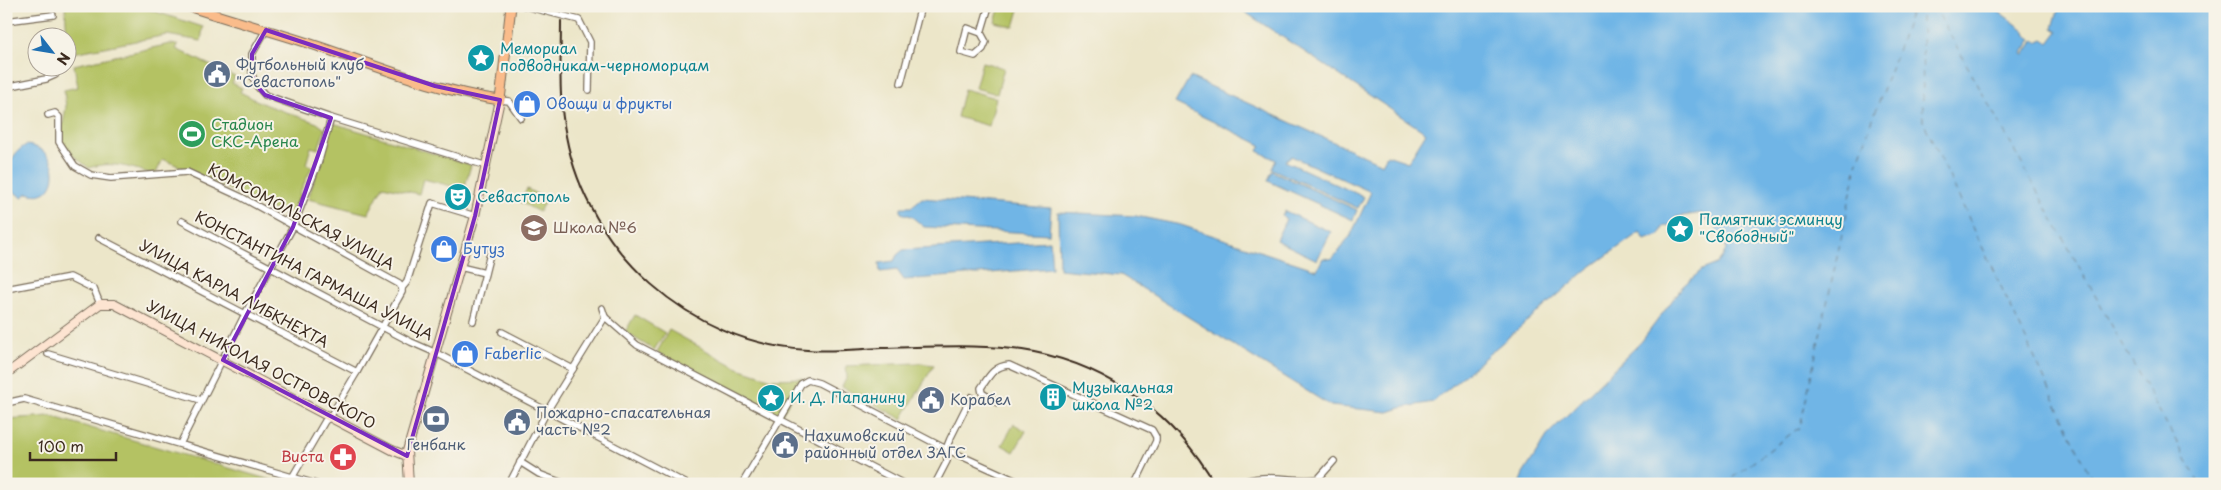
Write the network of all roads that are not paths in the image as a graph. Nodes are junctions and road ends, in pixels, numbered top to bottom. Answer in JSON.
{"nodes":[{"id":1,"x":188,"y":6,"type":"edge"},
{"id":2,"x":511,"y":6,"type":"edge"},
{"id":3,"x":525,"y":6,"type":"edge"},
{"id":4,"x":921,"y":6,"type":"edge"},
{"id":5,"x":989,"y":6,"type":"edge"},
{"id":6,"x":53,"y":15,"type":"dead end"},
{"id":7,"x":6,"y":21,"type":"edge"},
{"id":8,"x":266,"y":30,"type":"junction"},
{"id":9,"x":982,"y":33,"type":"junction"},
{"id":10,"x":48,"y":78,"type":"edge"},
{"id":11,"x":901,"y":83,"type":"dead end"},
{"id":12,"x":6,"y":87,"type":"edge"},
{"id":13,"x":589,"y":90,"type":"dead end"},
{"id":14,"x":500,"y":100,"type":"junction"},
{"id":15,"x":48,"y":115,"type":"dead end"},
{"id":16,"x":331,"y":118,"type":"junction"},
{"id":17,"x":521,"y":118,"type":"dead end"},
{"id":18,"x":486,"y":166,"type":"junction"},
{"id":19,"x":475,"y":216,"type":"junction"},
{"id":20,"x":182,"y":221,"type":"dead end"},
{"id":21,"x":294,"y":228,"type":"junction"},
{"id":22,"x":99,"y":238,"type":"dead end"},
{"id":23,"x":491,"y":250,"type":"dead end"},
{"id":24,"x":460,"y":267,"type":"junction"},
{"id":25,"x":272,"y":268,"type":"junction"},
{"id":26,"x":485,"y":273,"type":"junction"},
{"id":27,"x":402,"y":288,"type":"junction"},
{"id":28,"x":6,"y":289,"type":"edge"},
{"id":29,"x":100,"y":304,"type":"junction"},
{"id":30,"x":602,"y":308,"type":"dead end"},
{"id":31,"x":245,"y":314,"type":"junction"},
{"id":32,"x":605,"y":317,"type":"junction"},
{"id":33,"x":473,"y":321,"type":"dead end"},
{"id":34,"x":384,"y":327,"type":"junction"},
{"id":35,"x":502,"y":332,"type":"dead end"},
{"id":36,"x":436,"y":353,"type":"junction"},
{"id":37,"x":48,"y":354,"type":"dead end"},
{"id":38,"x":223,"y":360,"type":"junction"},
{"id":39,"x":573,"y":369,"type":"junction"},
{"id":40,"x":357,"y":372,"type":"junction"},
{"id":41,"x":6,"y":374,"type":"edge"},
{"id":42,"x":971,"y":397,"type":"dead end"},
{"id":43,"x":201,"y":400,"type":"junction"},
{"id":44,"x":6,"y":403,"type":"edge"},
{"id":45,"x":998,"y":403,"type":"dead end"},
{"id":46,"x":547,"y":411,"type":"junction"},
{"id":47,"x":330,"y":417,"type":"junction"},
{"id":48,"x":780,"y":420,"type":"junction"},
{"id":49,"x":180,"y":444,"type":"junction"},
{"id":50,"x":946,"y":449,"type":"junction"},
{"id":51,"x":407,"y":456,"type":"junction"},
{"id":52,"x":1334,"y":461,"type":"dead end"},
{"id":53,"x":520,"y":462,"type":"junction"},
{"id":54,"x":293,"y":476,"type":"junction"},
{"id":55,"x":316,"y":484,"type":"edge"},
{"id":56,"x":409,"y":484,"type":"edge"},
{"id":57,"x":509,"y":484,"type":"edge"},
{"id":58,"x":565,"y":484,"type":"edge"},
{"id":59,"x":687,"y":484,"type":"edge"},
{"id":60,"x":742,"y":484,"type":"edge"},
{"id":61,"x":904,"y":484,"type":"edge"},
{"id":62,"x":935,"y":484,"type":"edge"},
{"id":63,"x":1023,"y":484,"type":"edge"},
{"id":64,"x":1135,"y":484,"type":"edge"},
{"id":65,"x":1238,"y":484,"type":"edge"}],
"edges":[{"from":1,"to":8,"type":"main road"},
{"from":2,"to":14,"type":"main road"},
{"from":3,"to":13,"type":"street"},
{"from":4,"to":11,"type":"street"},
{"from":5,"to":9,"type":"street"},
{"from":6,"to":7,"type":"street"},
{"from":8,"to":14,"type":"main road"},
{"from":8,"to":16,"type":"street"},
{"from":9,"to":9,"type":"street"},
{"from":10,"to":12,"type":"street"},
{"from":14,"to":17,"type":"street"},
{"from":14,"to":18,"type":"main road"},
{"from":15,"to":21,"type":"street","name":"КОМСОМОЛЬСКАЯ УЛИЦА"},
{"from":16,"to":18,"type":"street"},
{"from":16,"to":21,"type":"street"},
{"from":18,"to":19,"type":"main road"},
{"from":19,"to":24,"type":"main road"},
{"from":19,"to":27,"type":"street"},
{"from":20,"to":25,"type":"street","name":"КОНСТАНТИНА ГАРМАША УЛИЦА"},
{"from":21,"to":25,"type":"street"},
{"from":21,"to":27,"type":"street","name":"КОМСОМОЛЬСКАЯ УЛИЦА"},
{"from":22,"to":31,"type":"street","name":"УЛИЦА КАРЛА ЛИБКНЕХТА"},
{"from":23,"to":26,"type":"street"},
{"from":24,"to":26,"type":"street"},
{"from":24,"to":36,"type":"main road"},
{"from":25,"to":31,"type":"street"},
{"from":25,"to":34,"type":"street","name":"КОНСТАНТИНА ГАРМАША УЛИЦА"},
{"from":26,"to":33,"type":"street"},
{"from":27,"to":34,"type":"street"},
{"from":28,"to":29,"type":"street"},
{"from":29,"to":38,"type":"main road","name":"УЛИЦА НИКОЛАЯ ОСТРОВСКОГО"},
{"from":29,"to":41,"type":"main road"},
{"from":30,"to":32,"type":"street"},
{"from":31,"to":38,"type":"street"},
{"from":31,"to":40,"type":"street","name":"УЛИЦА КАРЛА ЛИБКНЕХТА"},
{"from":32,"to":39,"type":"street"},
{"from":32,"to":48,"type":"street"},
{"from":34,"to":36,"type":"street","name":"КОНСТАНТИНА ГАРМАША УЛИЦА"},
{"from":34,"to":40,"type":"street"},
{"from":35,"to":39,"type":"street"},
{"from":36,"to":46,"type":"street","name":"КОНСТАНТИНА ГАРМАША УЛИЦА"},
{"from":36,"to":51,"type":"main road"},
{"from":37,"to":43,"type":"street"},
{"from":38,"to":43,"type":"street"},
{"from":38,"to":47,"type":"main road","name":"УЛИЦА НИКОЛАЯ ОСТРОВСКОГО"},
{"from":39,"to":46,"type":"street"},
{"from":40,"to":47,"type":"street"},
{"from":42,"to":50,"type":"street"},
{"from":43,"to":49,"type":"street"},
{"from":44,"to":49,"type":"street"},
{"from":45,"to":64,"type":"street"},
{"from":46,"to":53,"type":"street"},
{"from":46,"to":59,"type":"street","name":"КОНСТАНТИНА ГАРМАША УЛИЦА"},
{"from":47,"to":51,"type":"main road","name":"УЛИЦА НИКОЛАЯ ОСТРОВСКОГО"},
{"from":47,"to":54,"type":"street"},
{"from":48,"to":50,"type":"street"},
{"from":48,"to":60,"type":"street"},
{"from":48,"to":61,"type":"street"},
{"from":49,"to":54,"type":"street"},
{"from":50,"to":62,"type":"street"},
{"from":50,"to":63,"type":"street"},
{"from":51,"to":56,"type":"main road"},
{"from":52,"to":65,"type":"street"},
{"from":53,"to":57,"type":"street"},
{"from":53,"to":58,"type":"street"},
{"from":54,"to":55,"type":"street"}]}
